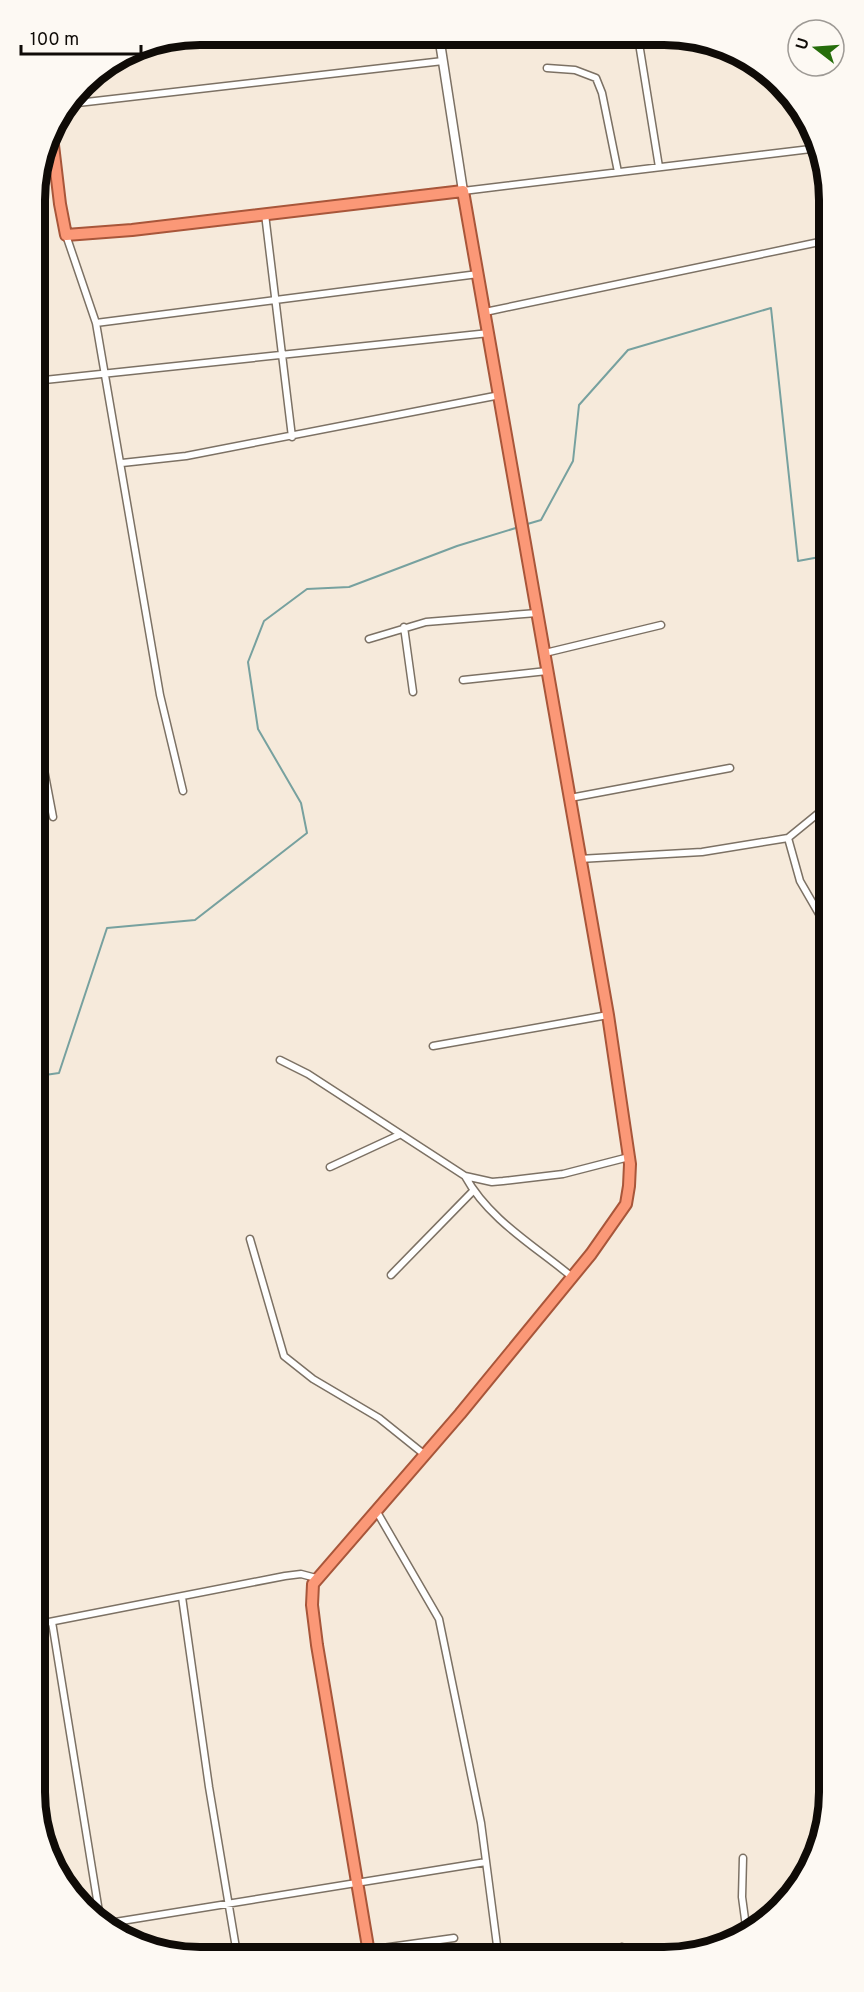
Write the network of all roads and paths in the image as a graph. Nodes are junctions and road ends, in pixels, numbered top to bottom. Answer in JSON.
{"nodes":[{"id":1,"x":440,"y":45,"type":"edge"},
{"id":2,"x":639,"y":45,"type":"edge"},
{"id":3,"x":443,"y":61,"type":"junction"},
{"id":4,"x":547,"y":68,"type":"dead end"},
{"id":5,"x":79,"y":103,"type":"edge"},
{"id":6,"x":810,"y":149,"type":"edge"},
{"id":7,"x":54,"y":150,"type":"edge"},
{"id":8,"x":659,"y":167,"type":"junction"},
{"id":9,"x":618,"y":172,"type":"junction"},
{"id":10,"x":463,"y":191,"type":"junction"},
{"id":11,"x":265,"y":214,"type":"junction"},
{"id":12,"x":66,"y":235,"type":"junction"},
{"id":13,"x":819,"y":242,"type":"edge"},
{"id":14,"x":478,"y":274,"type":"junction"},
{"id":15,"x":276,"y":301,"type":"junction"},
{"id":16,"x":485,"y":312,"type":"junction"},
{"id":17,"x":96,"y":323,"type":"junction"},
{"id":18,"x":489,"y":333,"type":"junction"},
{"id":19,"x":282,"y":356,"type":"junction"},
{"id":20,"x":105,"y":373,"type":"junction"},
{"id":21,"x":45,"y":380,"type":"edge"},
{"id":22,"x":500,"y":395,"type":"junction"},
{"id":23,"x":292,"y":437,"type":"junction"},
{"id":24,"x":122,"y":463,"type":"junction"},
{"id":25,"x":537,"y":613,"type":"junction"},
{"id":26,"x":661,"y":625,"type":"dead end"},
{"id":27,"x":404,"y":627,"type":"junction"},
{"id":28,"x":369,"y":639,"type":"dead end"},
{"id":29,"x":545,"y":653,"type":"junction"},
{"id":30,"x":547,"y":671,"type":"junction"},
{"id":31,"x":463,"y":680,"type":"dead end"},
{"id":32,"x":413,"y":692,"type":"dead end"},
{"id":33,"x":730,"y":768,"type":"dead end"},
{"id":34,"x":45,"y":775,"type":"edge"},
{"id":35,"x":183,"y":791,"type":"dead end"},
{"id":36,"x":570,"y":798,"type":"junction"},
{"id":37,"x":819,"y":813,"type":"edge"},
{"id":38,"x":53,"y":817,"type":"dead end"},
{"id":39,"x":788,"y":838,"type":"junction"},
{"id":40,"x":579,"y":859,"type":"junction"},
{"id":41,"x":819,"y":914,"type":"edge"},
{"id":42,"x":608,"y":1015,"type":"junction"},
{"id":43,"x":433,"y":1046,"type":"dead end"},
{"id":44,"x":280,"y":1060,"type":"dead end"},
{"id":45,"x":399,"y":1135,"type":"junction"},
{"id":46,"x":628,"y":1157,"type":"junction"},
{"id":47,"x":330,"y":1167,"type":"dead end"},
{"id":48,"x":465,"y":1176,"type":"junction"},
{"id":49,"x":473,"y":1191,"type":"junction"},
{"id":50,"x":250,"y":1239,"type":"dead end"},
{"id":51,"x":391,"y":1275,"type":"dead end"},
{"id":52,"x":572,"y":1277,"type":"junction"},
{"id":53,"x":425,"y":1455,"type":"junction"},
{"id":54,"x":377,"y":1512,"type":"junction"},
{"id":55,"x":316,"y":1578,"type":"junction"},
{"id":56,"x":182,"y":1597,"type":"junction"},
{"id":57,"x":52,"y":1622,"type":"junction"},
{"id":58,"x":45,"y":1623,"type":"edge"},
{"id":59,"x":743,"y":1858,"type":"dead end"},
{"id":60,"x":486,"y":1862,"type":"junction"},
{"id":61,"x":357,"y":1882,"type":"junction"},
{"id":62,"x":228,"y":1903,"type":"junction"},
{"id":63,"x":99,"y":1909,"type":"edge"},
{"id":64,"x":116,"y":1922,"type":"edge"},
{"id":65,"x":746,"y":1924,"type":"edge"},
{"id":66,"x":454,"y":1938,"type":"dead end"},
{"id":67,"x":236,"y":1947,"type":"edge"},
{"id":68,"x":368,"y":1947,"type":"edge"},
{"id":69,"x":399,"y":1947,"type":"edge"},
{"id":70,"x":497,"y":1947,"type":"edge"}],
"edges":[{"from":1,"to":3,"type":"street"},
{"from":2,"to":8,"type":"street"},
{"from":3,"to":5,"type":"street"},
{"from":3,"to":10,"type":"street"},
{"from":4,"to":9,"type":"street"},
{"from":6,"to":8,"type":"street"},
{"from":7,"to":12,"type":"highway"},
{"from":8,"to":9,"type":"street"},
{"from":9,"to":10,"type":"street"},
{"from":10,"to":11,"type":"highway"},
{"from":10,"to":14,"type":"highway"},
{"from":11,"to":12,"type":"highway"},
{"from":11,"to":15,"type":"street"},
{"from":12,"to":17,"type":"street"},
{"from":13,"to":16,"type":"street"},
{"from":14,"to":15,"type":"street"},
{"from":14,"to":16,"type":"highway"},
{"from":15,"to":17,"type":"street"},
{"from":15,"to":19,"type":"street"},
{"from":16,"to":18,"type":"highway"},
{"from":17,"to":20,"type":"street"},
{"from":18,"to":19,"type":"street"},
{"from":18,"to":22,"type":"highway"},
{"from":19,"to":20,"type":"street"},
{"from":19,"to":23,"type":"street"},
{"from":20,"to":21,"type":"street"},
{"from":20,"to":24,"type":"street"},
{"from":22,"to":23,"type":"street"},
{"from":22,"to":25,"type":"highway"},
{"from":23,"to":24,"type":"street"},
{"from":24,"to":35,"type":"street"},
{"from":25,"to":27,"type":"street"},
{"from":25,"to":29,"type":"highway"},
{"from":26,"to":29,"type":"street"},
{"from":27,"to":28,"type":"street"},
{"from":27,"to":32,"type":"street"},
{"from":29,"to":30,"type":"highway"},
{"from":30,"to":31,"type":"street"},
{"from":30,"to":36,"type":"highway"},
{"from":33,"to":36,"type":"street"},
{"from":34,"to":38,"type":"street"},
{"from":36,"to":40,"type":"highway"},
{"from":37,"to":39,"type":"street"},
{"from":39,"to":40,"type":"street"},
{"from":39,"to":41,"type":"street"},
{"from":40,"to":42,"type":"highway"},
{"from":42,"to":43,"type":"street"},
{"from":42,"to":46,"type":"highway"},
{"from":44,"to":45,"type":"street"},
{"from":45,"to":47,"type":"street"},
{"from":45,"to":48,"type":"street"},
{"from":46,"to":48,"type":"street"},
{"from":46,"to":52,"type":"highway"},
{"from":48,"to":49,"type":"street"},
{"from":49,"to":51,"type":"street"},
{"from":49,"to":52,"type":"street"},
{"from":50,"to":53,"type":"street"},
{"from":52,"to":53,"type":"highway"},
{"from":53,"to":54,"type":"highway"},
{"from":54,"to":55,"type":"highway"},
{"from":54,"to":60,"type":"street"},
{"from":55,"to":56,"type":"street"},
{"from":55,"to":61,"type":"highway"},
{"from":56,"to":57,"type":"street"},
{"from":56,"to":62,"type":"street"},
{"from":57,"to":58,"type":"street"},
{"from":57,"to":63,"type":"street"},
{"from":59,"to":65,"type":"street"},
{"from":60,"to":61,"type":"street"},
{"from":60,"to":70,"type":"street"},
{"from":61,"to":62,"type":"street"},
{"from":61,"to":68,"type":"highway"},
{"from":62,"to":64,"type":"street"},
{"from":62,"to":67,"type":"street"},
{"from":66,"to":69,"type":"street"}]}
